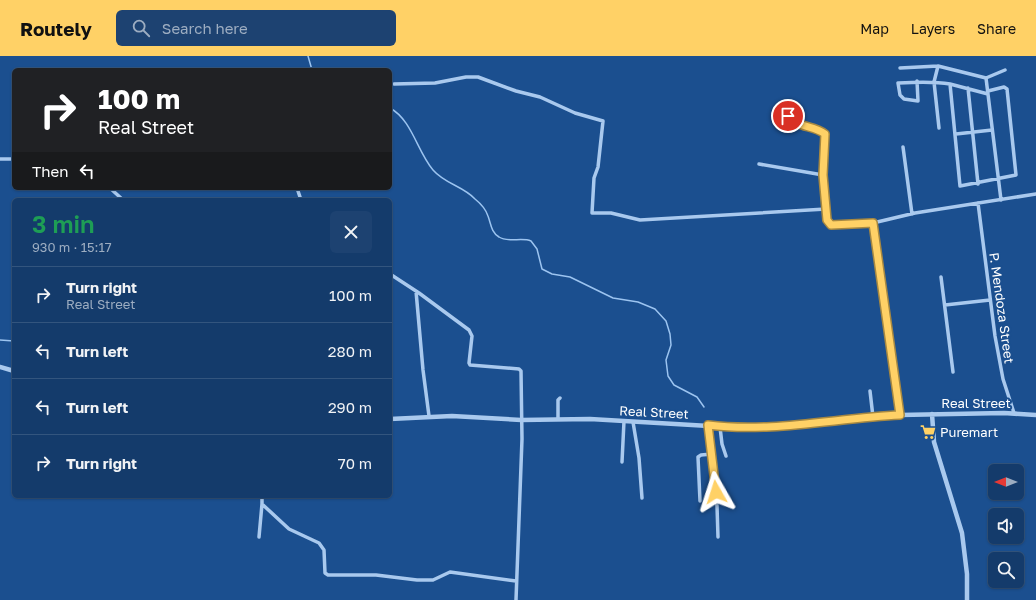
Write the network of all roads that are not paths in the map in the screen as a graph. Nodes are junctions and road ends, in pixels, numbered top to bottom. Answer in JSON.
{"nodes":[{"id":1,"x":938,"y":66,"type":"junction"},
{"id":2,"x":900,"y":68,"type":"dead end"},
{"id":3,"x":1005,"y":70,"type":"dead end"},
{"id":4,"x":986,"y":78,"type":"junction"},
{"id":5,"x":917,"y":82,"type":"junction"},
{"id":6,"x":934,"y":82,"type":"junction"},
{"id":7,"x":394,"y":84,"type":"dead end"},
{"id":8,"x":950,"y":84,"type":"junction"},
{"id":9,"x":968,"y":88,"type":"junction"},
{"id":10,"x":988,"y":92,"type":"junction"},
{"id":11,"x":787,"y":109,"type":"dead end"},
{"id":12,"x":939,"y":128,"type":"dead end"},
{"id":13,"x":992,"y":130,"type":"junction"},
{"id":14,"x":974,"y":132,"type":"junction"},
{"id":15,"x":956,"y":134,"type":"junction"},
{"id":16,"x":903,"y":147,"type":"dead end"},
{"id":17,"x":0,"y":159,"type":"edge"},
{"id":18,"x":12,"y":159,"type":"edge"},
{"id":19,"x":760,"y":164,"type":"dead end"},
{"id":20,"x":823,"y":175,"type":"junction"},
{"id":21,"x":997,"y":179,"type":"junction"},
{"id":22,"x":978,"y":184,"type":"junction"},
{"id":23,"x":112,"y":190,"type":"edge"},
{"id":24,"x":1036,"y":194,"type":"edge"},
{"id":25,"x":121,"y":198,"type":"edge"},
{"id":26,"x":1001,"y":200,"type":"junction"},
{"id":27,"x":978,"y":203,"type":"junction"},
{"id":28,"x":826,"y":209,"type":"junction"},
{"id":29,"x":912,"y":214,"type":"junction"},
{"id":30,"x":873,"y":223,"type":"junction"},
{"id":31,"x":392,"y":275,"type":"edge"},
{"id":32,"x":941,"y":277,"type":"dead end"},
{"id":33,"x":416,"y":291,"type":"junction"},
{"id":34,"x":990,"y":300,"type":"junction"},
{"id":35,"x":944,"y":305,"type":"junction"},
{"id":36,"x":0,"y":367,"type":"edge"},
{"id":37,"x":12,"y":370,"type":"edge"},
{"id":38,"x":953,"y":372,"type":"dead end"},
{"id":39,"x":870,"y":391,"type":"dead end"},
{"id":40,"x":560,"y":398,"type":"dead end"},
{"id":41,"x":1014,"y":413,"type":"junction"},
{"id":42,"x":932,"y":414,"type":"junction"},
{"id":43,"x":900,"y":415,"type":"junction"},
{"id":44,"x":1036,"y":415,"type":"edge"},
{"id":45,"x":429,"y":416,"type":"junction"},
{"id":46,"x":873,"y":417,"type":"junction"},
{"id":47,"x":392,"y":419,"type":"edge"},
{"id":48,"x":558,"y":419,"type":"junction"},
{"id":49,"x":521,"y":420,"type":"junction"},
{"id":50,"x":624,"y":421,"type":"junction"},
{"id":51,"x":633,"y":422,"type":"junction"},
{"id":52,"x":708,"y":425,"type":"junction"},
{"id":53,"x":720,"y":427,"type":"junction"},
{"id":54,"x":712,"y":454,"type":"junction"},
{"id":55,"x":726,"y":456,"type":"dead end"},
{"id":56,"x":622,"y":462,"type":"dead end"},
{"id":57,"x":262,"y":498,"type":"edge"},
{"id":58,"x":642,"y":498,"type":"dead end"},
{"id":59,"x":700,"y":500,"type":"dead end"},
{"id":60,"x":262,"y":504,"type":"junction"},
{"id":61,"x":259,"y":537,"type":"dead end"},
{"id":62,"x":718,"y":537,"type":"dead end"},
{"id":63,"x":516,"y":581,"type":"junction"},
{"id":64,"x":516,"y":600,"type":"edge"},
{"id":65,"x":967,"y":600,"type":"edge"}],
"edges":[{"from":1,"to":2,"type":"street"},
{"from":1,"to":4,"type":"street"},
{"from":1,"to":6,"type":"street"},
{"from":3,"to":4,"type":"street"},
{"from":4,"to":10,"type":"street"},
{"from":5,"to":5,"type":"street"},
{"from":5,"to":6,"type":"street"},
{"from":6,"to":8,"type":"street"},
{"from":6,"to":12,"type":"street"},
{"from":7,"to":28,"type":"street"},
{"from":8,"to":9,"type":"street"},
{"from":8,"to":15,"type":"street"},
{"from":9,"to":10,"type":"street"},
{"from":9,"to":14,"type":"street"},
{"from":10,"to":13,"type":"street"},
{"from":10,"to":21,"type":"street"},
{"from":11,"to":20,"type":"street"},
{"from":13,"to":14,"type":"street"},
{"from":13,"to":21,"type":"street"},
{"from":14,"to":15,"type":"street"},
{"from":14,"to":22,"type":"street"},
{"from":15,"to":22,"type":"street"},
{"from":16,"to":29,"type":"street"},
{"from":17,"to":18,"type":"street"},
{"from":19,"to":20,"type":"street"},
{"from":20,"to":28,"type":"street"},
{"from":21,"to":22,"type":"street"},
{"from":21,"to":26,"type":"street"},
{"from":23,"to":25,"type":"street"},
{"from":24,"to":26,"type":"street"},
{"from":26,"to":27,"type":"street"},
{"from":27,"to":29,"type":"street"},
{"from":27,"to":34,"type":"street","name":"P. Mendoza Street"},
{"from":28,"to":30,"type":"street"},
{"from":29,"to":30,"type":"street"},
{"from":30,"to":43,"type":"street"},
{"from":31,"to":33,"type":"street"},
{"from":32,"to":35,"type":"street"},
{"from":33,"to":45,"type":"street"},
{"from":33,"to":49,"type":"street"},
{"from":34,"to":35,"type":"street"},
{"from":34,"to":41,"type":"street","name":"P. Mendoza Street"},
{"from":35,"to":38,"type":"street"},
{"from":36,"to":37,"type":"street"},
{"from":39,"to":46,"type":"street"},
{"from":40,"to":48,"type":"street"},
{"from":41,"to":42,"type":"street","name":"Real Street"},
{"from":41,"to":44,"type":"street","name":"Real Street"},
{"from":42,"to":43,"type":"street","name":"Real Street"},
{"from":42,"to":65,"type":"street"},
{"from":43,"to":46,"type":"street","name":"Real Street"},
{"from":45,"to":47,"type":"street","name":"Real Street"},
{"from":45,"to":49,"type":"street","name":"Real Street"},
{"from":46,"to":53,"type":"street","name":"Real Street"},
{"from":48,"to":49,"type":"street","name":"Real Street"},
{"from":48,"to":50,"type":"street","name":"Real Street"},
{"from":49,"to":63,"type":"street"},
{"from":50,"to":51,"type":"street","name":"Real Street"},
{"from":50,"to":56,"type":"street"},
{"from":51,"to":52,"type":"street","name":"Real Street"},
{"from":51,"to":58,"type":"street"},
{"from":52,"to":53,"type":"street","name":"Real Street"},
{"from":52,"to":54,"type":"street"},
{"from":53,"to":55,"type":"street"},
{"from":54,"to":59,"type":"street"},
{"from":54,"to":62,"type":"street"},
{"from":57,"to":60,"type":"street"},
{"from":60,"to":61,"type":"street"},
{"from":60,"to":63,"type":"street"},
{"from":63,"to":64,"type":"street"}]}
